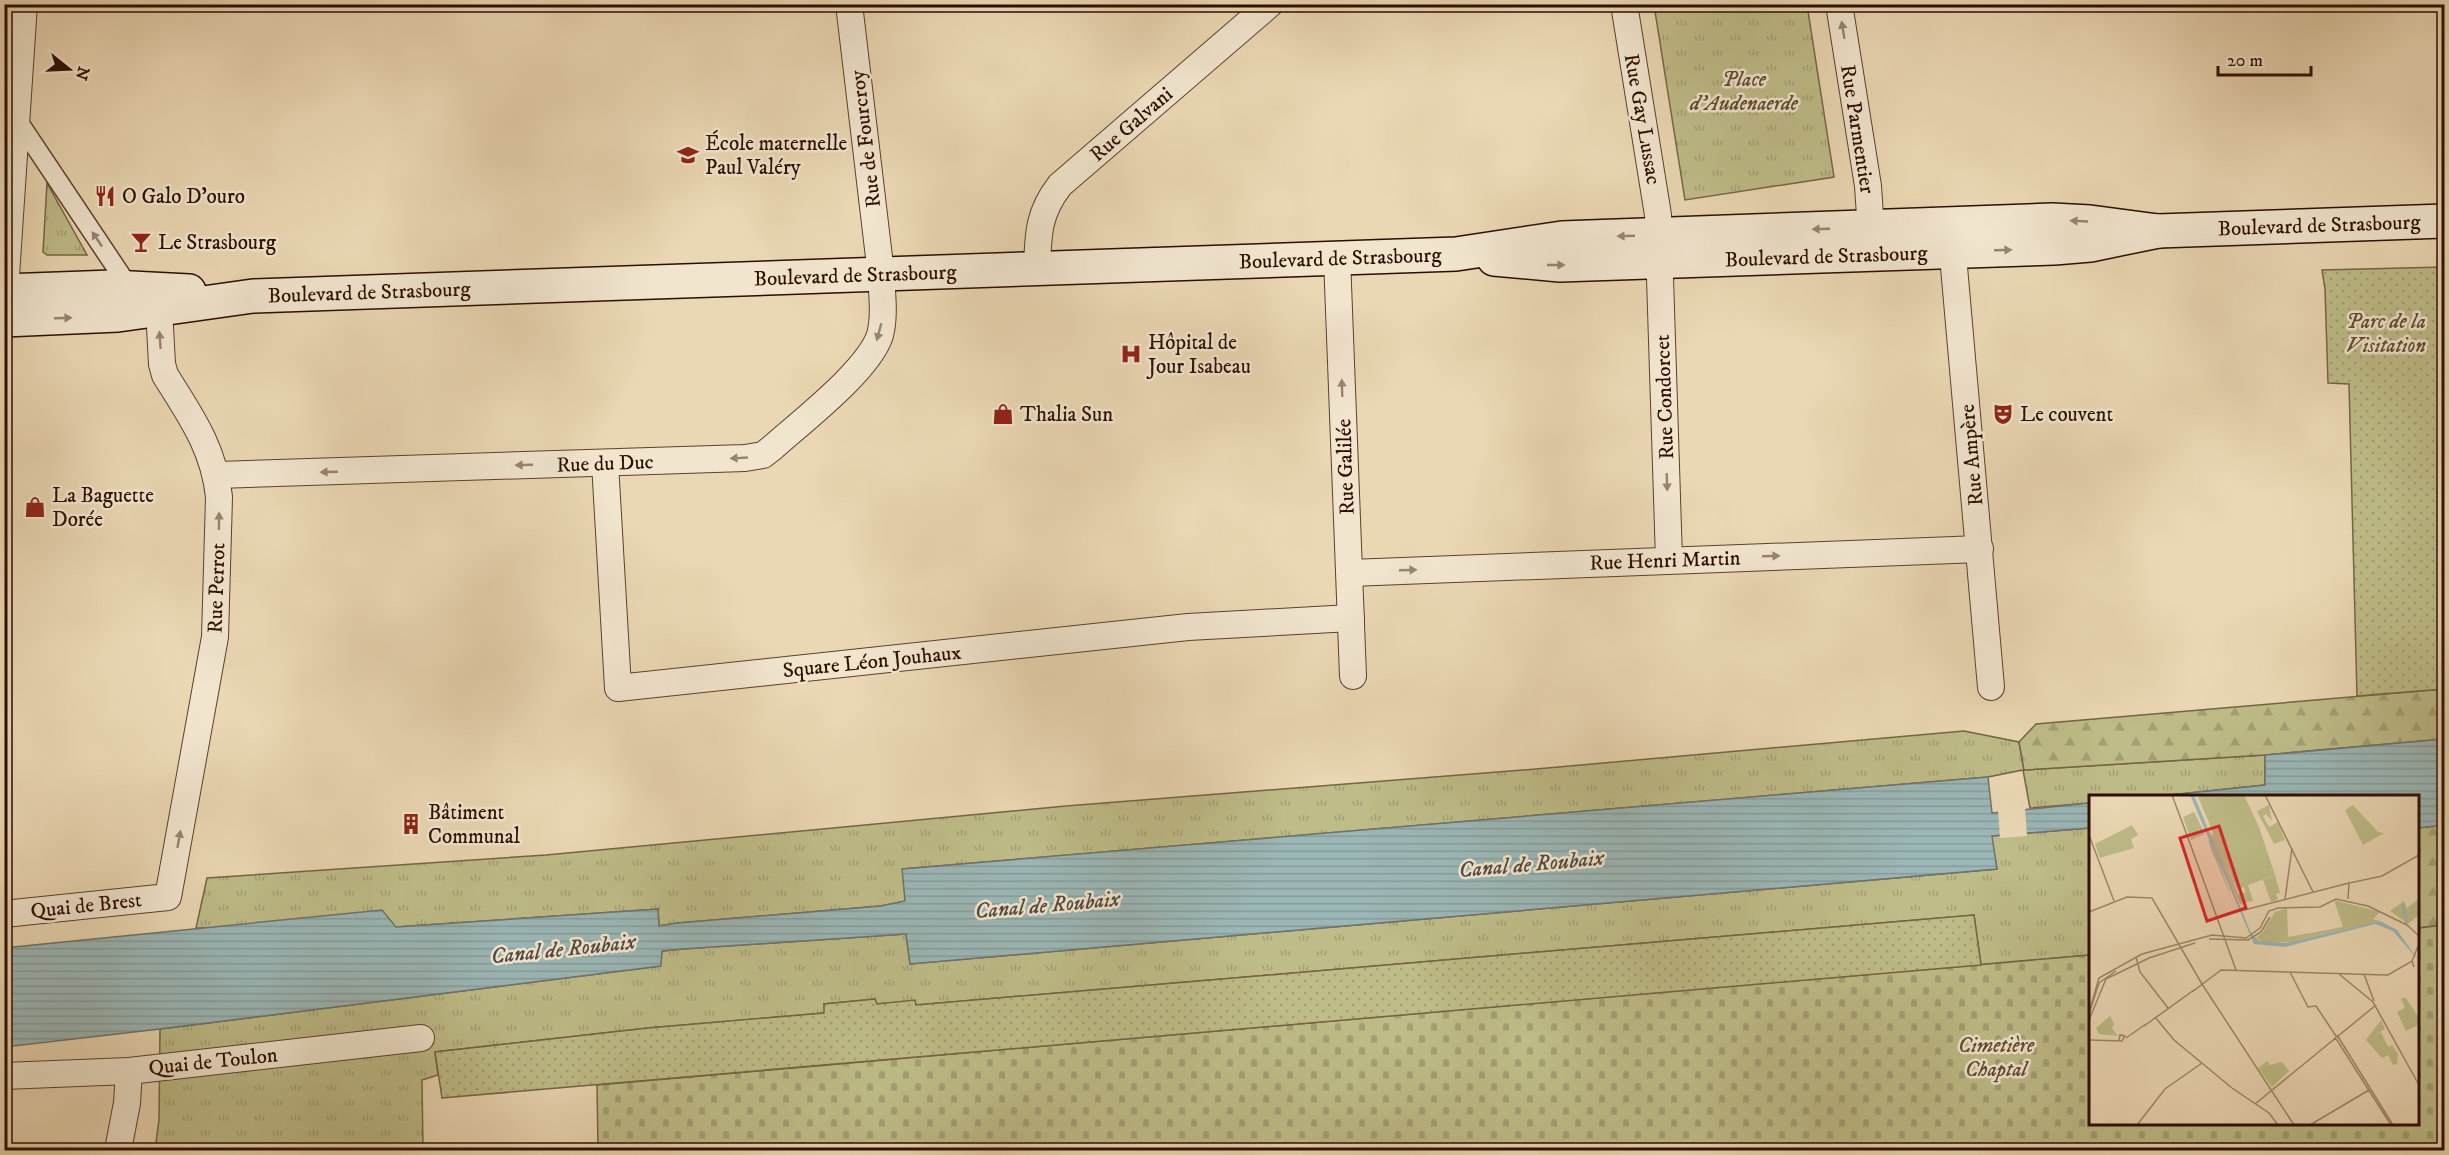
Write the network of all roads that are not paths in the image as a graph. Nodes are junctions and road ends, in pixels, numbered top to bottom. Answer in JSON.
{"nodes":[{"id":1,"x":24,"y":4,"type":"edge"},
{"id":2,"x":849,"y":4,"type":"edge"},
{"id":3,"x":1270,"y":4,"type":"edge"},
{"id":4,"x":1624,"y":4,"type":"edge"},
{"id":5,"x":1839,"y":4,"type":"edge"},
{"id":6,"x":1243,"y":16,"type":"edge"},
{"id":7,"x":16,"y":118,"type":"junction"},
{"id":8,"x":2445,"y":221,"type":"edge"},
{"id":9,"x":1952,"y":238,"type":"junction"},
{"id":10,"x":1872,"y":241,"type":"junction"},
{"id":11,"x":1660,"y":248,"type":"junction"},
{"id":12,"x":1337,"y":258,"type":"junction"},
{"id":13,"x":1037,"y":269,"type":"junction"},
{"id":14,"x":881,"y":274,"type":"junction"},
{"id":15,"x":4,"y":291,"type":"edge"},
{"id":16,"x":148,"y":295,"type":"junction"},
{"id":17,"x":4,"y":320,"type":"edge"},
{"id":18,"x":605,"y":463,"type":"junction"},
{"id":19,"x":217,"y":475,"type":"junction"},
{"id":20,"x":1980,"y":549,"type":"junction"},
{"id":21,"x":1669,"y":560,"type":"junction"},
{"id":22,"x":1350,"y":573,"type":"junction"},
{"id":23,"x":1351,"y":618,"type":"junction"},
{"id":24,"x":1353,"y":676,"type":"dead end"},
{"id":25,"x":1991,"y":687,"type":"dead end"},
{"id":26,"x":168,"y":897,"type":"joint"},
{"id":27,"x":4,"y":914,"type":"edge"},
{"id":28,"x":421,"y":1038,"type":"dead end"},
{"id":29,"x":129,"y":1071,"type":"junction"},
{"id":30,"x":4,"y":1076,"type":"edge"},
{"id":31,"x":118,"y":1150,"type":"edge"}],
"edges":[{"from":1,"to":7,"type":"street"},
{"from":2,"to":14,"type":"street","name":"Rue de Fourcroy"},
{"from":3,"to":6,"type":"street","name":"Rue Galvani"},
{"from":4,"to":11,"type":"street","name":"Rue Gay Lussac"},
{"from":10,"to":5,"type":"street","name":"Rue Parmentier","one_way":true},
{"from":6,"to":13,"type":"street","name":"Rue Galvani"},
{"from":7,"to":15,"type":"street"},
{"from":16,"to":7,"type":"street","one_way":true},
{"from":8,"to":9,"type":"main road","name":"Boulevard de Strasbourg"},
{"from":9,"to":10,"type":"main road","name":"Boulevard de Strasbourg"},
{"from":9,"to":20,"type":"street","name":"Rue Ampère"},
{"from":10,"to":11,"type":"main road","name":"Boulevard de Strasbourg"},
{"from":11,"to":12,"type":"main road","name":"Boulevard de Strasbourg"},
{"from":11,"to":21,"type":"street","name":"Rue Condorcet","one_way":true},
{"from":12,"to":13,"type":"main road","name":"Boulevard de Strasbourg"},
{"from":22,"to":12,"type":"street","name":"Rue Galilée","one_way":true},
{"from":13,"to":14,"type":"main road","name":"Boulevard de Strasbourg"},
{"from":14,"to":16,"type":"main road","name":"Boulevard de Strasbourg"},
{"from":14,"to":18,"type":"street","name":"Rue du Duc","one_way":true},
{"from":15,"to":16,"type":"main road","name":"Boulevard de Strasbourg"},
{"from":17,"to":16,"type":"main road","name":"Boulevard de Strasbourg","one_way":true},
{"from":19,"to":16,"type":"street","name":"Rue Perrot","one_way":true},
{"from":18,"to":19,"type":"street","name":"Rue du Duc","one_way":true},
{"from":18,"to":23,"type":"street","name":"Square Léon Jouhaux"},
{"from":26,"to":19,"type":"street","name":"Rue Perrot","one_way":true},
{"from":21,"to":20,"type":"street","name":"Rue Henri Martin","one_way":true},
{"from":20,"to":25,"type":"street","name":"Rue Ampère"},
{"from":22,"to":21,"type":"street","name":"Rue Henri Martin","one_way":true},
{"from":22,"to":23,"type":"street","name":"Rue Galilée"},
{"from":23,"to":24,"type":"street","name":"Rue Galilée"},
{"from":26,"to":27,"type":"street","name":"Quai de Brest"},
{"from":28,"to":29,"type":"street","name":"Quai de Toulon"},
{"from":29,"to":30,"type":"street","name":"Quai de Toulon"},
{"from":29,"to":31,"type":"street"}]}
